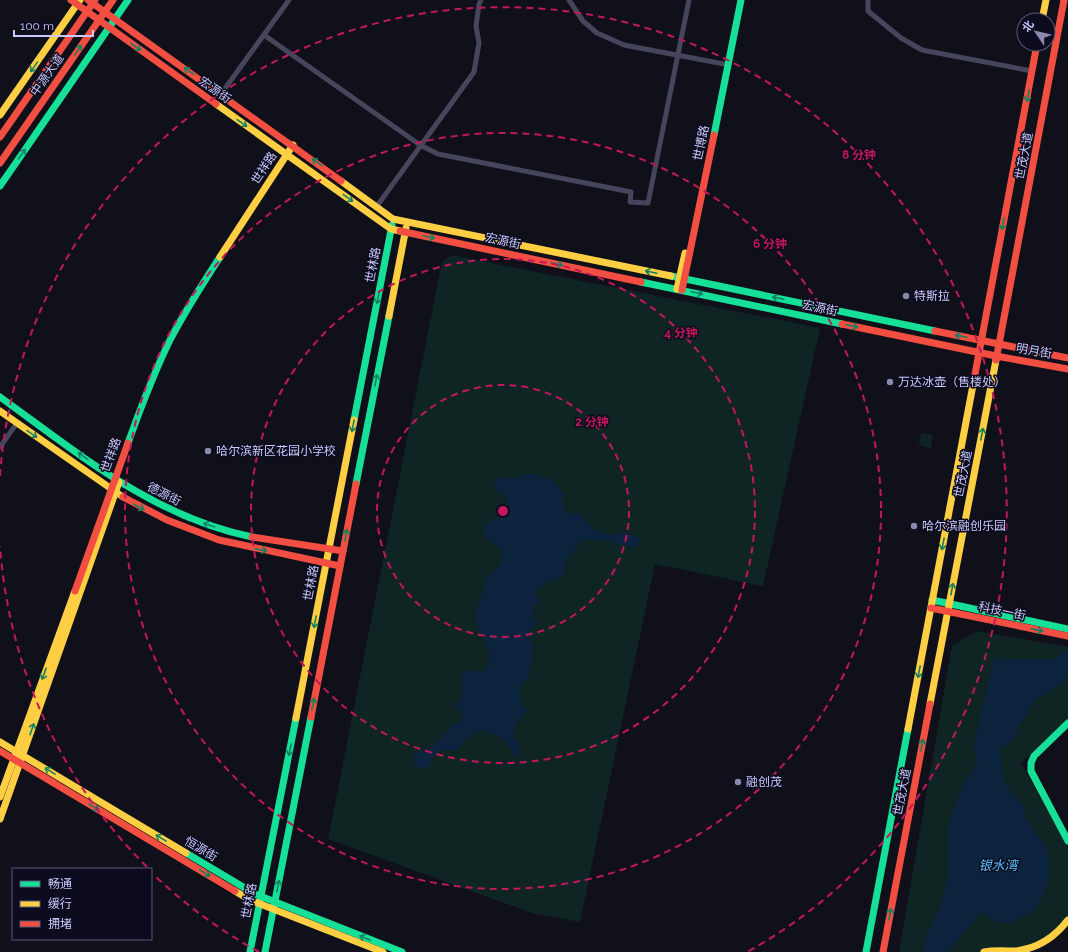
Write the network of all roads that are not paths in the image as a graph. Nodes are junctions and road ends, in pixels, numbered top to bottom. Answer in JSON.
{"nodes":[{"id":1,"x":113,"y":0,"type":"edge"},
{"id":2,"x":128,"y":0,"type":"edge"},
{"id":3,"x":289,"y":0,"type":"edge"},
{"id":4,"x":481,"y":0,"type":"edge"},
{"id":5,"x":569,"y":0,"type":"edge"},
{"id":6,"x":689,"y":0,"type":"edge"},
{"id":7,"x":736,"y":0,"type":"edge"},
{"id":8,"x":741,"y":0,"type":"edge"},
{"id":9,"x":868,"y":0,"type":"edge"},
{"id":10,"x":1046,"y":0,"type":"edge"},
{"id":11,"x":1064,"y":0,"type":"edge"},
{"id":12,"x":76,"y":1,"type":"edge"},
{"id":13,"x":92,"y":1,"type":"edge"},
{"id":14,"x":105,"y":11,"type":"junction"},
{"id":15,"x":86,"y":12,"type":"junction"},
{"id":16,"x":1044,"y":12,"type":"edge"},
{"id":17,"x":115,"y":19,"type":"junction"},
{"id":18,"x":99,"y":20,"type":"junction"},
{"id":19,"x":109,"y":28,"type":"junction"},
{"id":20,"x":264,"y":34,"type":"junction"},
{"id":21,"x":1036,"y":52,"type":"edge"},
{"id":22,"x":678,"y":55,"type":"junction"},
{"id":23,"x":724,"y":64,"type":"junction"},
{"id":24,"x":1032,"y":71,"type":"junction"},
{"id":25,"x":221,"y":94,"type":"junction"},
{"id":26,"x":0,"y":115,"type":"edge"},
{"id":27,"x":0,"y":137,"type":"edge"},
{"id":28,"x":293,"y":145,"type":"junction"},
{"id":29,"x":420,"y":145,"type":"junction"},
{"id":30,"x":286,"y":154,"type":"junction"},
{"id":31,"x":0,"y":163,"type":"edge"},
{"id":32,"x":0,"y":186,"type":"edge"},
{"id":33,"x":377,"y":206,"type":"junction"},
{"id":34,"x":393,"y":219,"type":"junction"},
{"id":35,"x":407,"y":222,"type":"junction"},
{"id":36,"x":391,"y":229,"type":"junction"},
{"id":37,"x":405,"y":232,"type":"junction"},
{"id":38,"x":682,"y":278,"type":"junction"},
{"id":39,"x":680,"y":290,"type":"junction"},
{"id":40,"x":981,"y":340,"type":"junction"},
{"id":41,"x":999,"y":344,"type":"junction"},
{"id":42,"x":979,"y":352,"type":"junction"},
{"id":43,"x":996,"y":356,"type":"junction"},
{"id":44,"x":1068,"y":358,"type":"edge"},
{"id":45,"x":1068,"y":369,"type":"edge"},
{"id":46,"x":0,"y":397,"type":"edge"},
{"id":47,"x":0,"y":412,"type":"edge"},
{"id":48,"x":17,"y":423,"type":"junction"},
{"id":49,"x":0,"y":447,"type":"edge"},
{"id":50,"x":117,"y":480,"type":"junction"},
{"id":51,"x":113,"y":491,"type":"junction"},
{"id":52,"x":329,"y":549,"type":"junction"},
{"id":53,"x":343,"y":551,"type":"junction"},
{"id":54,"x":326,"y":564,"type":"junction"},
{"id":55,"x":340,"y":566,"type":"junction"},
{"id":56,"x":931,"y":604,"type":"junction"},
{"id":57,"x":948,"y":607,"type":"junction"},
{"id":58,"x":1064,"y":632,"type":"edge"},
{"id":59,"x":1068,"y":723,"type":"edge"},
{"id":60,"x":0,"y":742,"type":"edge"},
{"id":61,"x":0,"y":751,"type":"edge"},
{"id":62,"x":18,"y":757,"type":"junction"},
{"id":63,"x":0,"y":797,"type":"edge"},
{"id":64,"x":0,"y":819,"type":"edge"},
{"id":65,"x":1068,"y":841,"type":"edge"},
{"id":66,"x":261,"y":900,"type":"junction"},
{"id":67,"x":274,"y":906,"type":"junction"},
{"id":68,"x":1068,"y":920,"type":"edge"},
{"id":69,"x":250,"y":952,"type":"edge"},
{"id":70,"x":265,"y":952,"type":"edge"},
{"id":71,"x":383,"y":952,"type":"edge"},
{"id":72,"x":402,"y":952,"type":"edge"},
{"id":73,"x":866,"y":952,"type":"edge"},
{"id":74,"x":883,"y":952,"type":"edge"},
{"id":75,"x":984,"y":952,"type":"edge"}],
"edges":[{"from":1,"to":14,"type":"main road","name":"中源大道"},
{"from":2,"to":17,"type":"main road"},
{"from":3,"to":20,"type":"street"},
{"from":4,"to":29,"type":"street"},
{"from":5,"to":22,"type":"street"},
{"from":6,"to":22,"type":"street"},
{"from":7,"to":23,"type":"main road","name":"世博路"},
{"from":8,"to":38,"type":"main road","name":"世博路"},
{"from":9,"to":24,"type":"street"},
{"from":10,"to":16,"type":"main road"},
{"from":11,"to":41,"type":"main road","name":"世茂大道"},
{"from":12,"to":15,"type":"main road","name":"宏源街"},
{"from":12,"to":26,"type":"main road","one_way":true},
{"from":13,"to":14,"type":"main road","name":"宏源街"},
{"from":13,"to":15,"type":"main road","name":"中源大道"},
{"from":14,"to":17,"type":"main road","name":"宏源街"},
{"from":14,"to":18,"type":"main road","name":"中源大道"},
{"from":15,"to":18,"type":"main road","name":"宏源街"},
{"from":15,"to":27,"type":"main road","name":"中源大道"},
{"from":17,"to":19,"type":"main road"},
{"from":25,"to":17,"type":"main road","name":"宏源街","one_way":true},
{"from":18,"to":19,"type":"main road","name":"宏源街"},
{"from":31,"to":18,"type":"main road","name":"中源大道","one_way":true},
{"from":19,"to":30,"type":"main road","name":"宏源街","one_way":true},
{"from":32,"to":19,"type":"main road","one_way":true},
{"from":20,"to":25,"type":"street"},
{"from":20,"to":29,"type":"street"},
{"from":21,"to":24,"type":"main road","name":"世茂大道"},
{"from":22,"to":23,"type":"street"},
{"from":22,"to":29,"type":"street"},
{"from":23,"to":38,"type":"main road","name":"世博路"},
{"from":24,"to":40,"type":"main road","name":"世茂大道","one_way":true},
{"from":25,"to":28,"type":"main road","name":"宏源街"},
{"from":28,"to":30,"type":"main road","name":"世祥路"},
{"from":33,"to":28,"type":"main road","name":"宏源街","one_way":true},
{"from":29,"to":33,"type":"street"},
{"from":30,"to":36,"type":"main road","name":"宏源街","one_way":true},
{"from":30,"to":50,"type":"main road","name":"世祥路"},
{"from":33,"to":34,"type":"main road","name":"宏源街"},
{"from":34,"to":35,"type":"main road","name":"宏源街"},
{"from":34,"to":36,"type":"main road","name":"世林路"},
{"from":35,"to":37,"type":"main road"},
{"from":38,"to":35,"type":"main road","name":"宏源街","one_way":true},
{"from":36,"to":37,"type":"main road","name":"宏源街"},
{"from":36,"to":52,"type":"main road","name":"世林路","one_way":true},
{"from":37,"to":39,"type":"main road","name":"宏源街","one_way":true},
{"from":53,"to":37,"type":"main road","one_way":true},
{"from":38,"to":39,"type":"main road","name":"世博路"},
{"from":40,"to":38,"type":"main road","name":"宏源街","one_way":true},
{"from":39,"to":42,"type":"main road","name":"宏源街","one_way":true},
{"from":40,"to":41,"type":"main road","name":"宏源街"},
{"from":40,"to":42,"type":"main road","name":"世茂大道"},
{"from":41,"to":43,"type":"main road","name":"世茂大道"},
{"from":41,"to":44,"type":"main road","name":"明月街"},
{"from":42,"to":43,"type":"main road","name":"宏源街"},
{"from":42,"to":56,"type":"main road","name":"世茂大道","one_way":true},
{"from":43,"to":45,"type":"main road","name":"明月街"},
{"from":57,"to":43,"type":"main road","name":"世茂大道","one_way":true},
{"from":50,"to":46,"type":"main road","name":"德源街","one_way":true},
{"from":47,"to":48,"type":"main road","name":"德源街"},
{"from":48,"to":49,"type":"street"},
{"from":48,"to":51,"type":"main road","name":"德源街","one_way":true},
{"from":50,"to":51,"type":"main road","name":"世祥路"},
{"from":52,"to":50,"type":"main road","name":"德源街","one_way":true},
{"from":51,"to":54,"type":"main road","name":"德源街","one_way":true},
{"from":51,"to":62,"type":"main road","name":"世祥路"},
{"from":52,"to":53,"type":"main road","name":"德源街"},
{"from":52,"to":54,"type":"main road","name":"世林路"},
{"from":53,"to":55,"type":"main road"},
{"from":54,"to":55,"type":"main road","name":"德源街"},
{"from":54,"to":66,"type":"main road","name":"世林路","one_way":true},
{"from":67,"to":55,"type":"main road","one_way":true},
{"from":56,"to":57,"type":"main road","name":"科技一街"},
{"from":56,"to":73,"type":"main road","name":"世茂大道","one_way":true},
{"from":57,"to":58,"type":"main road","name":"科技一街"},
{"from":74,"to":57,"type":"main road","name":"世茂大道","one_way":true},
{"from":59,"to":65,"type":"main road"},
{"from":60,"to":62,"type":"main road","name":"恒源街"},
{"from":61,"to":62,"type":"main road","name":"恒源街"},
{"from":62,"to":63,"type":"main road","name":"世祥路"},
{"from":62,"to":64,"type":"main road","name":"世祥路"},
{"from":62,"to":66,"type":"main road","name":"恒源街"},
{"from":66,"to":67,"type":"main road","name":"恒源街"},
{"from":66,"to":69,"type":"main road","name":"世林路"},
{"from":67,"to":70,"type":"main road"},
{"from":67,"to":71,"type":"main road","name":"恒源街"},
{"from":72,"to":67,"type":"main road","name":"恒源街","one_way":true},
{"from":68,"to":75,"type":"main road"}]}
